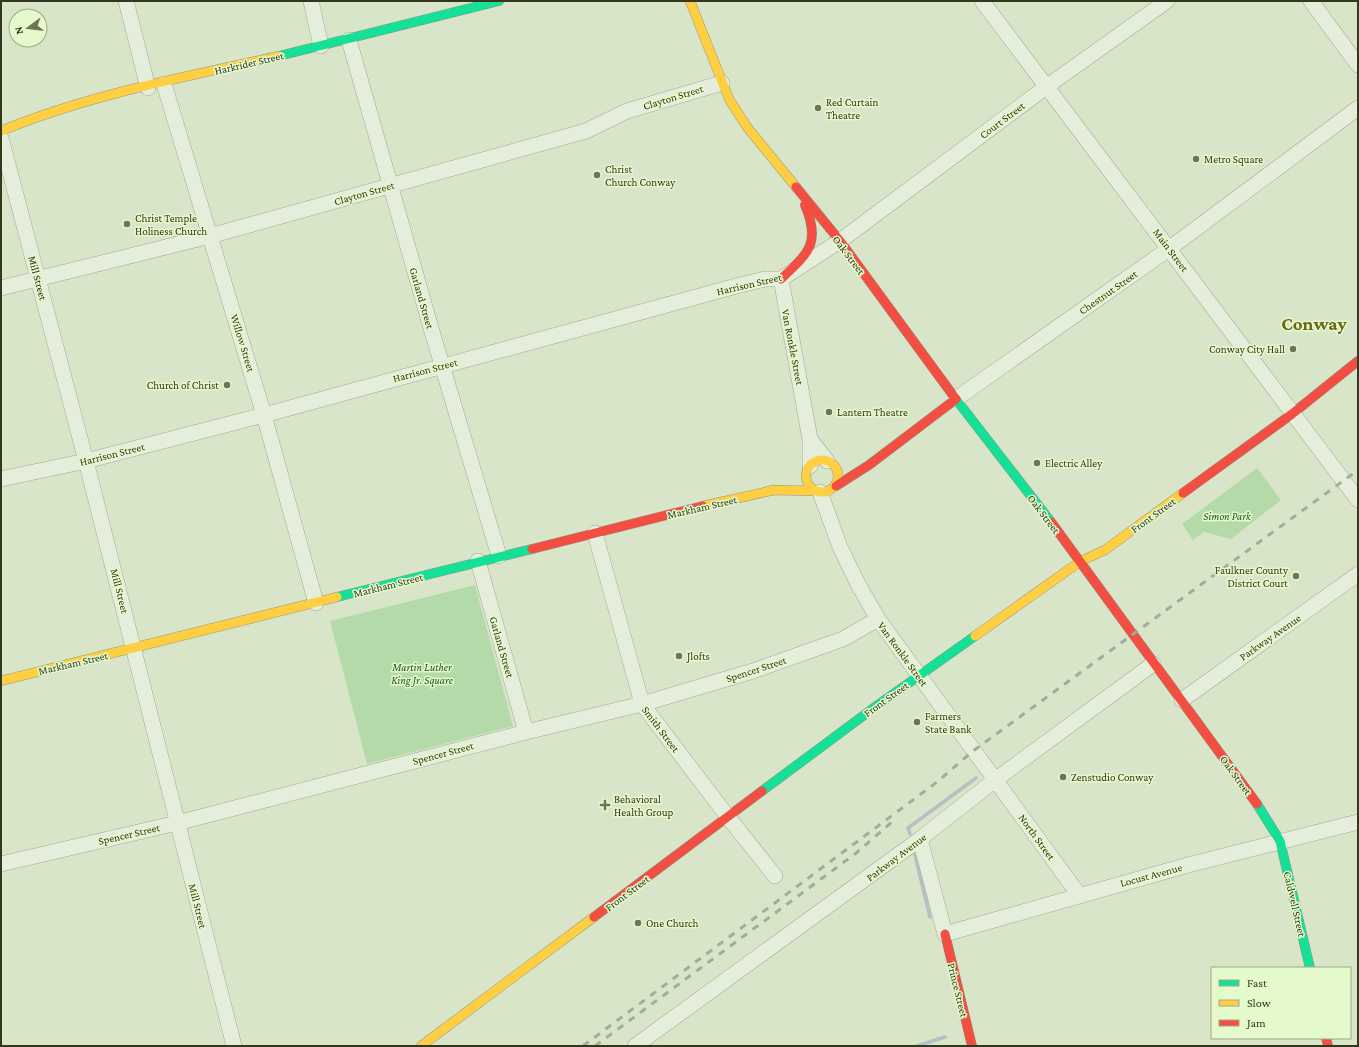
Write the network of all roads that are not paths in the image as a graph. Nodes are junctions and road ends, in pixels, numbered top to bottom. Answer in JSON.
{"nodes":[{"id":1,"x":126,"y":1,"type":"edge"},
{"id":2,"x":311,"y":1,"type":"edge"},
{"id":3,"x":497,"y":1,"type":"edge"},
{"id":4,"x":690,"y":1,"type":"edge"},
{"id":5,"x":982,"y":1,"type":"edge"},
{"id":6,"x":1166,"y":1,"type":"edge"},
{"id":7,"x":1311,"y":1,"type":"edge"},
{"id":8,"x":348,"y":40,"type":"junction"},
{"id":9,"x":321,"y":46,"type":"junction"},
{"id":10,"x":1358,"y":65,"type":"edge"},
{"id":11,"x":722,"y":82,"type":"junction"},
{"id":12,"x":164,"y":84,"type":"junction"},
{"id":13,"x":1046,"y":87,"type":"junction"},
{"id":14,"x":148,"y":88,"type":"junction"},
{"id":15,"x":1358,"y":108,"type":"edge"},
{"id":16,"x":1,"y":131,"type":"edge"},
{"id":17,"x":1,"y":138,"type":"edge"},
{"id":18,"x":391,"y":185,"type":"junction"},
{"id":19,"x":800,"y":193,"type":"junction"},
{"id":20,"x":210,"y":236,"type":"junction"},
{"id":21,"x":840,"y":242,"type":"junction"},
{"id":22,"x":1170,"y":248,"type":"junction"},
{"id":23,"x":38,"y":279,"type":"junction"},
{"id":24,"x":781,"y":279,"type":"junction"},
{"id":25,"x":1,"y":288,"type":"edge"},
{"id":26,"x":1358,"y":361,"type":"edge"},
{"id":27,"x":442,"y":365,"type":"junction"},
{"id":28,"x":956,"y":399,"type":"junction"},
{"id":29,"x":1292,"y":414,"type":"junction"},
{"id":30,"x":264,"y":415,"type":"junction"},
{"id":31,"x":810,"y":439,"type":"junction"},
{"id":32,"x":86,"y":461,"type":"junction"},
{"id":33,"x":830,"y":463,"type":"junction"},
{"id":34,"x":809,"y":468,"type":"junction"},
{"id":35,"x":857,"y":472,"type":"junction"},
{"id":36,"x":1,"y":479,"type":"edge"},
{"id":37,"x":826,"y":489,"type":"junction"},
{"id":38,"x":774,"y":490,"type":"junction"},
{"id":39,"x":1358,"y":500,"type":"edge"},
{"id":40,"x":595,"y":533,"type":"junction"},
{"id":41,"x":499,"y":556,"type":"junction"},
{"id":42,"x":478,"y":561,"type":"junction"},
{"id":43,"x":1080,"y":561,"type":"junction"},
{"id":44,"x":1358,"y":574,"type":"edge"},
{"id":45,"x":316,"y":603,"type":"junction"},
{"id":46,"x":878,"y":619,"type":"junction"},
{"id":47,"x":134,"y":649,"type":"junction"},
{"id":48,"x":1153,"y":664,"type":"junction"},
{"id":49,"x":918,"y":675,"type":"junction"},
{"id":50,"x":1,"y":681,"type":"edge"},
{"id":51,"x":1182,"y":700,"type":"junction"},
{"id":52,"x":642,"y":704,"type":"junction"},
{"id":53,"x":526,"y":732,"type":"junction"},
{"id":54,"x":995,"y":780,"type":"junction"},
{"id":55,"x":728,"y":818,"type":"junction"},
{"id":56,"x":1358,"y":822,"type":"edge"},
{"id":57,"x":176,"y":823,"type":"junction"},
{"id":58,"x":920,"y":839,"type":"junction"},
{"id":59,"x":1280,"y":841,"type":"junction"},
{"id":60,"x":1,"y":864,"type":"edge"},
{"id":61,"x":775,"y":876,"type":"dead end"},
{"id":62,"x":1079,"y":895,"type":"junction"},
{"id":63,"x":945,"y":934,"type":"junction"},
{"id":64,"x":1310,"y":967,"type":"edge"},
{"id":65,"x":234,"y":1046,"type":"edge"},
{"id":66,"x":421,"y":1046,"type":"edge"},
{"id":67,"x":635,"y":1046,"type":"edge"},
{"id":68,"x":972,"y":1046,"type":"edge"}],
"edges":[{"from":1,"to":14,"type":"street"},
{"from":2,"to":9,"type":"street"},
{"from":3,"to":8,"type":"street","name":"Harkrider Street"},
{"from":4,"to":11,"type":"street","name":"Oak Street"},
{"from":5,"to":13,"type":"street","name":"Main Street"},
{"from":6,"to":13,"type":"street","name":"Court Street"},
{"from":7,"to":10,"type":"street"},
{"from":8,"to":9,"type":"street","name":"Harkrider Street"},
{"from":8,"to":18,"type":"street","name":"Garland Street"},
{"from":9,"to":12,"type":"street","name":"Harkrider Street"},
{"from":11,"to":18,"type":"street","name":"Clayton Street"},
{"from":11,"to":19,"type":"street","name":"Oak Street"},
{"from":12,"to":14,"type":"street","name":"Harkrider Street"},
{"from":12,"to":20,"type":"street","name":"Willow Street"},
{"from":13,"to":21,"type":"street","name":"Court Street"},
{"from":13,"to":22,"type":"street","name":"Main Street"},
{"from":14,"to":16,"type":"street","name":"Harkrider Street"},
{"from":15,"to":22,"type":"street","name":"Chestnut Street"},
{"from":17,"to":23,"type":"street","name":"Mill Street"},
{"from":18,"to":20,"type":"street","name":"Clayton Street"},
{"from":18,"to":27,"type":"street","name":"Garland Street"},
{"from":19,"to":21,"type":"street","name":"Oak Street"},
{"from":19,"to":24,"type":"street","name":"Oak Street"},
{"from":20,"to":23,"type":"street","name":"Clayton Street"},
{"from":20,"to":30,"type":"street","name":"Willow Street"},
{"from":21,"to":24,"type":"street","name":"Harrison Street"},
{"from":21,"to":28,"type":"street","name":"Oak Street"},
{"from":22,"to":28,"type":"street","name":"Chestnut Street"},
{"from":22,"to":29,"type":"street","name":"Main Street"},
{"from":23,"to":25,"type":"street","name":"Clayton Street"},
{"from":23,"to":32,"type":"street","name":"Mill Street"},
{"from":24,"to":27,"type":"street","name":"Harrison Street"},
{"from":24,"to":31,"type":"street","name":"Van Ronkle Street"},
{"from":26,"to":29,"type":"street","name":"Front Street"},
{"from":27,"to":30,"type":"street","name":"Harrison Street"},
{"from":27,"to":41,"type":"street","name":"Garland Street"},
{"from":28,"to":35,"type":"street","name":"Chestnut Street"},
{"from":28,"to":43,"type":"street","name":"Oak Street"},
{"from":29,"to":39,"type":"street","name":"Main Street"},
{"from":29,"to":43,"type":"street","name":"Front Street"},
{"from":30,"to":32,"type":"street","name":"Harrison Street"},
{"from":30,"to":45,"type":"street","name":"Willow Street"},
{"from":31,"to":33,"type":"street","name":"Van Ronkle Street"},
{"from":31,"to":34,"type":"street","name":"Van Ronkle Street"},
{"from":32,"to":36,"type":"street","name":"Harrison Street"},
{"from":32,"to":47,"type":"street","name":"Mill Street"},
{"from":33,"to":34,"type":"street"},
{"from":33,"to":35,"type":"street"},
{"from":33,"to":37,"type":"street"},
{"from":34,"to":37,"type":"street"},
{"from":34,"to":38,"type":"street","name":"Markham Street"},
{"from":35,"to":37,"type":"street","name":"Chestnut Street"},
{"from":37,"to":38,"type":"street","name":"Markham Street"},
{"from":37,"to":46,"type":"street","name":"Van Ronkle Street"},
{"from":38,"to":40,"type":"street","name":"Markham Street"},
{"from":40,"to":41,"type":"street","name":"Markham Street"},
{"from":40,"to":52,"type":"street","name":"Smith Street"},
{"from":41,"to":42,"type":"street","name":"Markham Street"},
{"from":42,"to":45,"type":"street","name":"Markham Street"},
{"from":42,"to":53,"type":"street","name":"Garland Street"},
{"from":43,"to":48,"type":"street","name":"Oak Street"},
{"from":43,"to":49,"type":"street","name":"Front Street"},
{"from":44,"to":51,"type":"street","name":"Parkway Avenue"},
{"from":45,"to":47,"type":"street","name":"Markham Street"},
{"from":46,"to":49,"type":"street","name":"Van Ronkle Street"},
{"from":46,"to":52,"type":"street","name":"Spencer Street"},
{"from":47,"to":50,"type":"street","name":"Markham Street"},
{"from":47,"to":57,"type":"street","name":"Mill Street"},
{"from":48,"to":51,"type":"street","name":"Oak Street"},
{"from":48,"to":54,"type":"street","name":"Parkway Avenue"},
{"from":49,"to":54,"type":"street","name":"Van Ronkle Street"},
{"from":49,"to":55,"type":"street","name":"Front Street"},
{"from":51,"to":59,"type":"street","name":"Oak Street"},
{"from":52,"to":53,"type":"street","name":"Spencer Street"},
{"from":52,"to":55,"type":"street","name":"Smith Street"},
{"from":53,"to":57,"type":"street","name":"Spencer Street"},
{"from":54,"to":58,"type":"street","name":"Parkway Avenue"},
{"from":54,"to":62,"type":"street","name":"North Street"},
{"from":55,"to":61,"type":"street","name":"Smith Street"},
{"from":55,"to":66,"type":"street","name":"Front Street"},
{"from":56,"to":59,"type":"street","name":"Locust Avenue"},
{"from":57,"to":60,"type":"street","name":"Spencer Street"},
{"from":57,"to":65,"type":"street","name":"Mill Street"},
{"from":58,"to":63,"type":"street"},
{"from":58,"to":67,"type":"street","name":"Parkway Avenue"},
{"from":59,"to":62,"type":"street","name":"Locust Avenue"},
{"from":59,"to":64,"type":"street","name":"Caldwell Street"},
{"from":62,"to":63,"type":"street","name":"Locust Avenue"},
{"from":63,"to":68,"type":"street","name":"Prince Street"}]}
